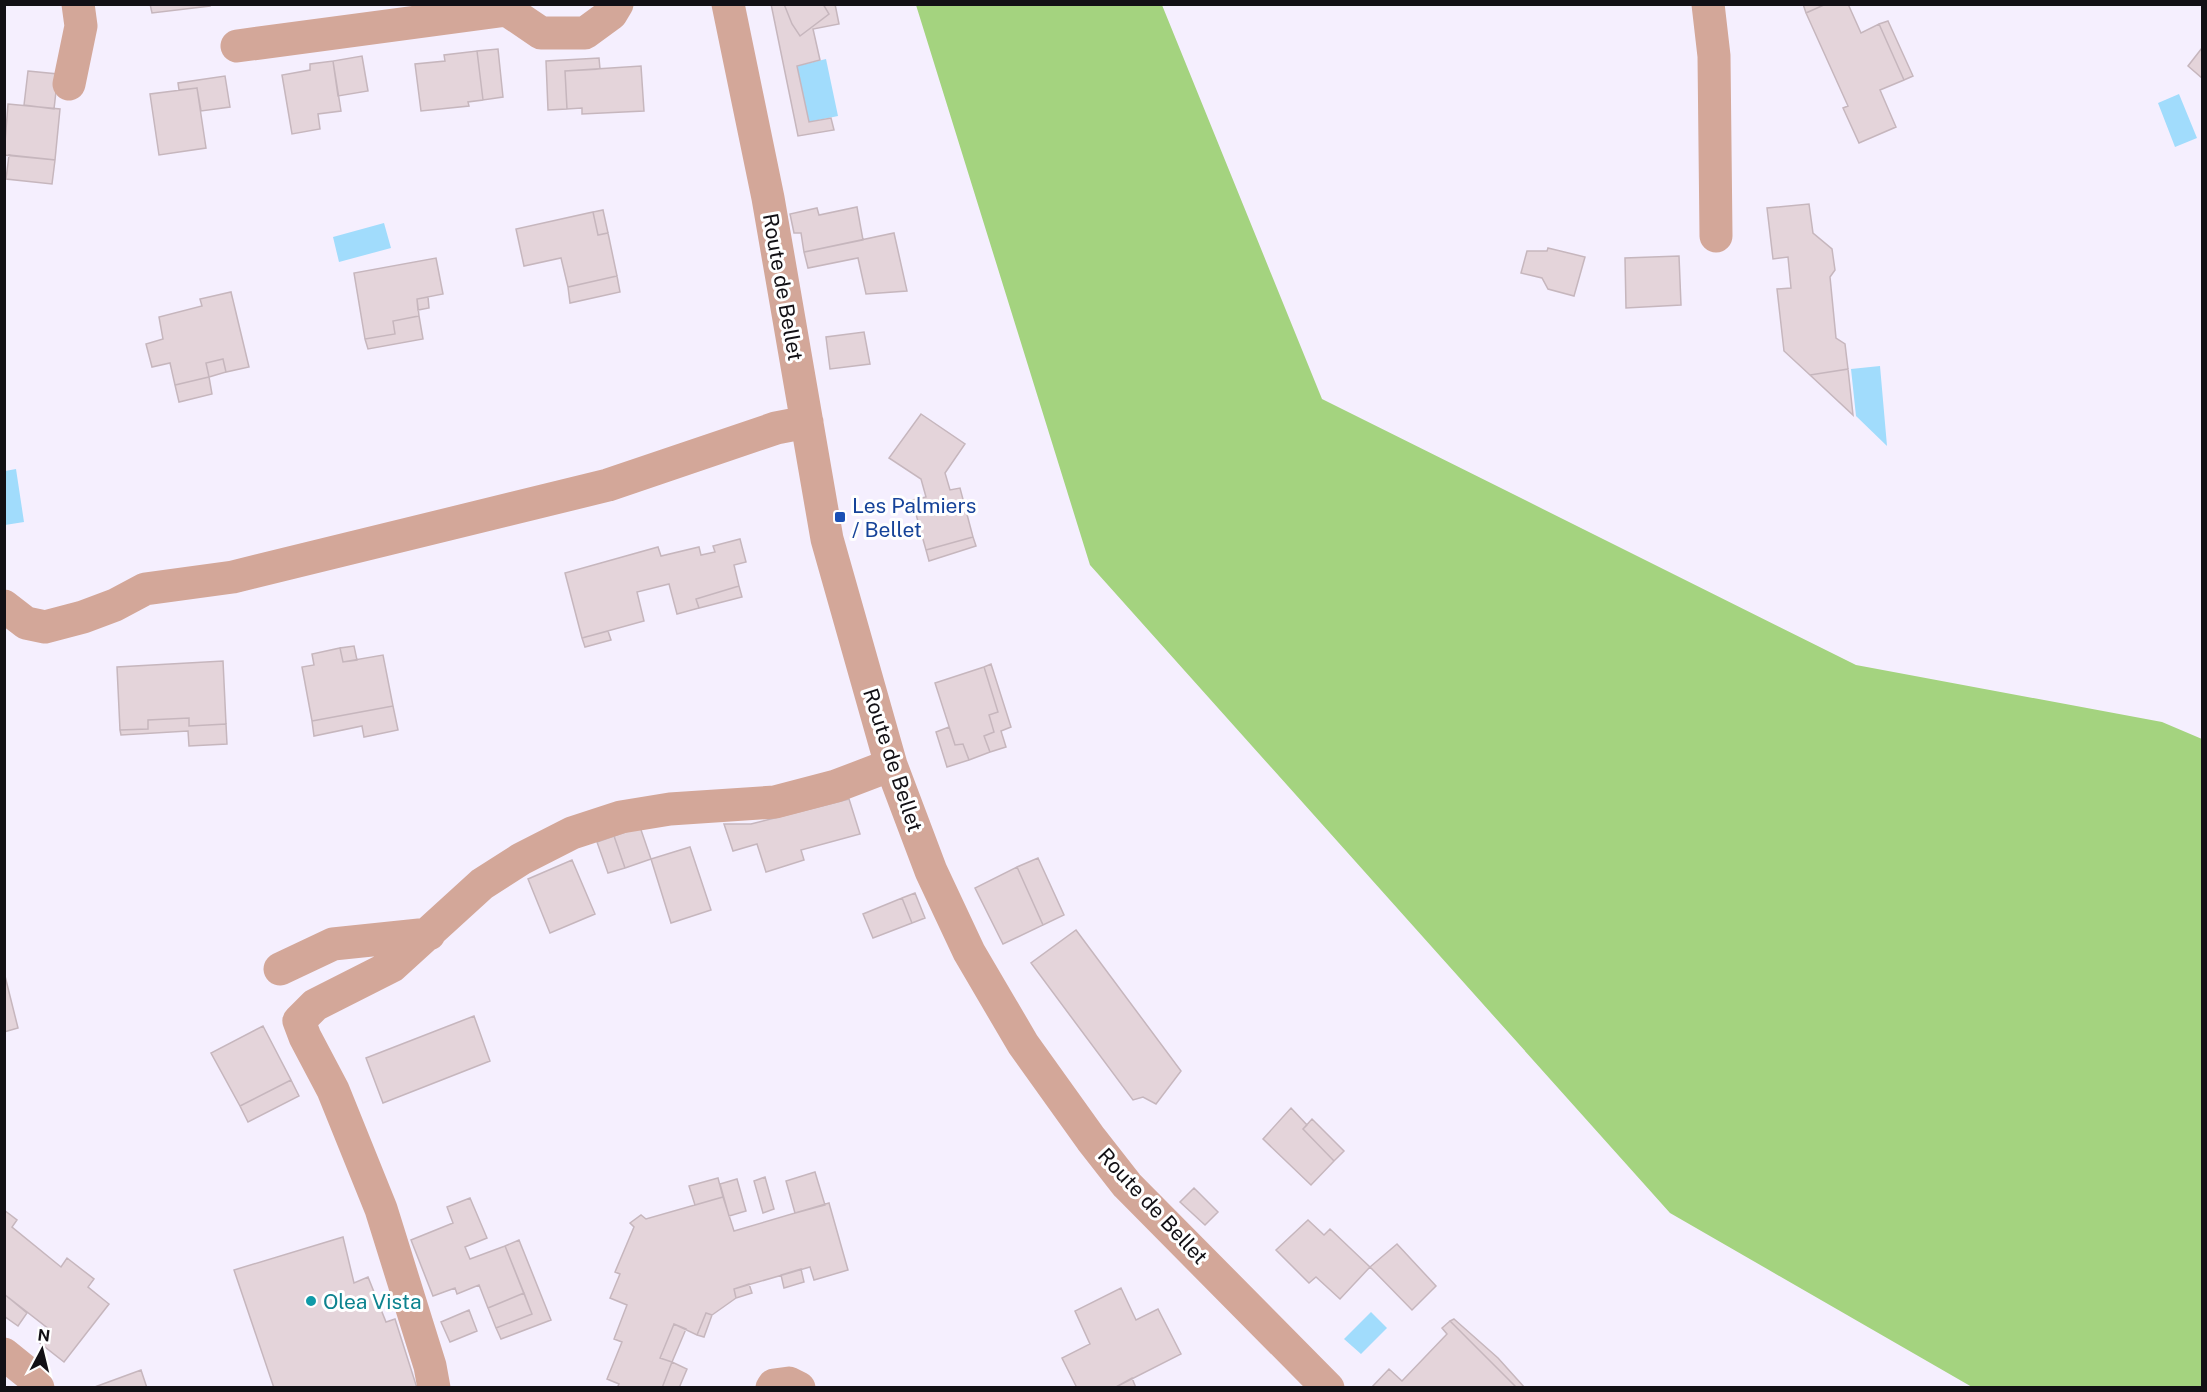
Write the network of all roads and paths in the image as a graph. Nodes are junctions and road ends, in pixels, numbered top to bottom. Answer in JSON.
{"nodes":[{"id":1,"x":78,"y":4,"type":"edge"},
{"id":2,"x":617,"y":4,"type":"edge"},
{"id":3,"x":728,"y":4,"type":"edge"},
{"id":4,"x":1708,"y":4,"type":"edge"},
{"id":5,"x":506,"y":7,"type":"edge"},
{"id":6,"x":237,"y":46,"type":"dead end"},
{"id":7,"x":69,"y":84,"type":"dead end"},
{"id":8,"x":1716,"y":236,"type":"dead end"},
{"id":9,"x":807,"y":422,"type":"junction"},
{"id":10,"x":4,"y":606,"type":"edge"},
{"id":11,"x":891,"y":765,"type":"junction"},
{"id":12,"x":429,"y":934,"type":"junction"},
{"id":13,"x":280,"y":969,"type":"dead end"},
{"id":14,"x":4,"y":1354,"type":"edge"},
{"id":15,"x":38,"y":1388,"type":"edge"},
{"id":16,"x":434,"y":1388,"type":"edge"},
{"id":17,"x":772,"y":1388,"type":"edge"},
{"id":18,"x":800,"y":1388,"type":"edge"},
{"id":19,"x":1328,"y":1388,"type":"edge"}],
"edges":[{"from":1,"to":7,"type":"street"},
{"from":2,"to":5,"type":"street"},
{"from":3,"to":9,"type":"street","name":"Route de Bellet"},
{"from":4,"to":8,"type":"street"},
{"from":5,"to":6,"type":"street"},
{"from":9,"to":10,"type":"street"},
{"from":9,"to":11,"type":"street","name":"Route de Bellet"},
{"from":11,"to":12,"type":"street"},
{"from":11,"to":19,"type":"street","name":"Route de Bellet"},
{"from":12,"to":13,"type":"street"},
{"from":12,"to":16,"type":"street"},
{"from":14,"to":15,"type":"street"},
{"from":17,"to":18,"type":"street"}]}
